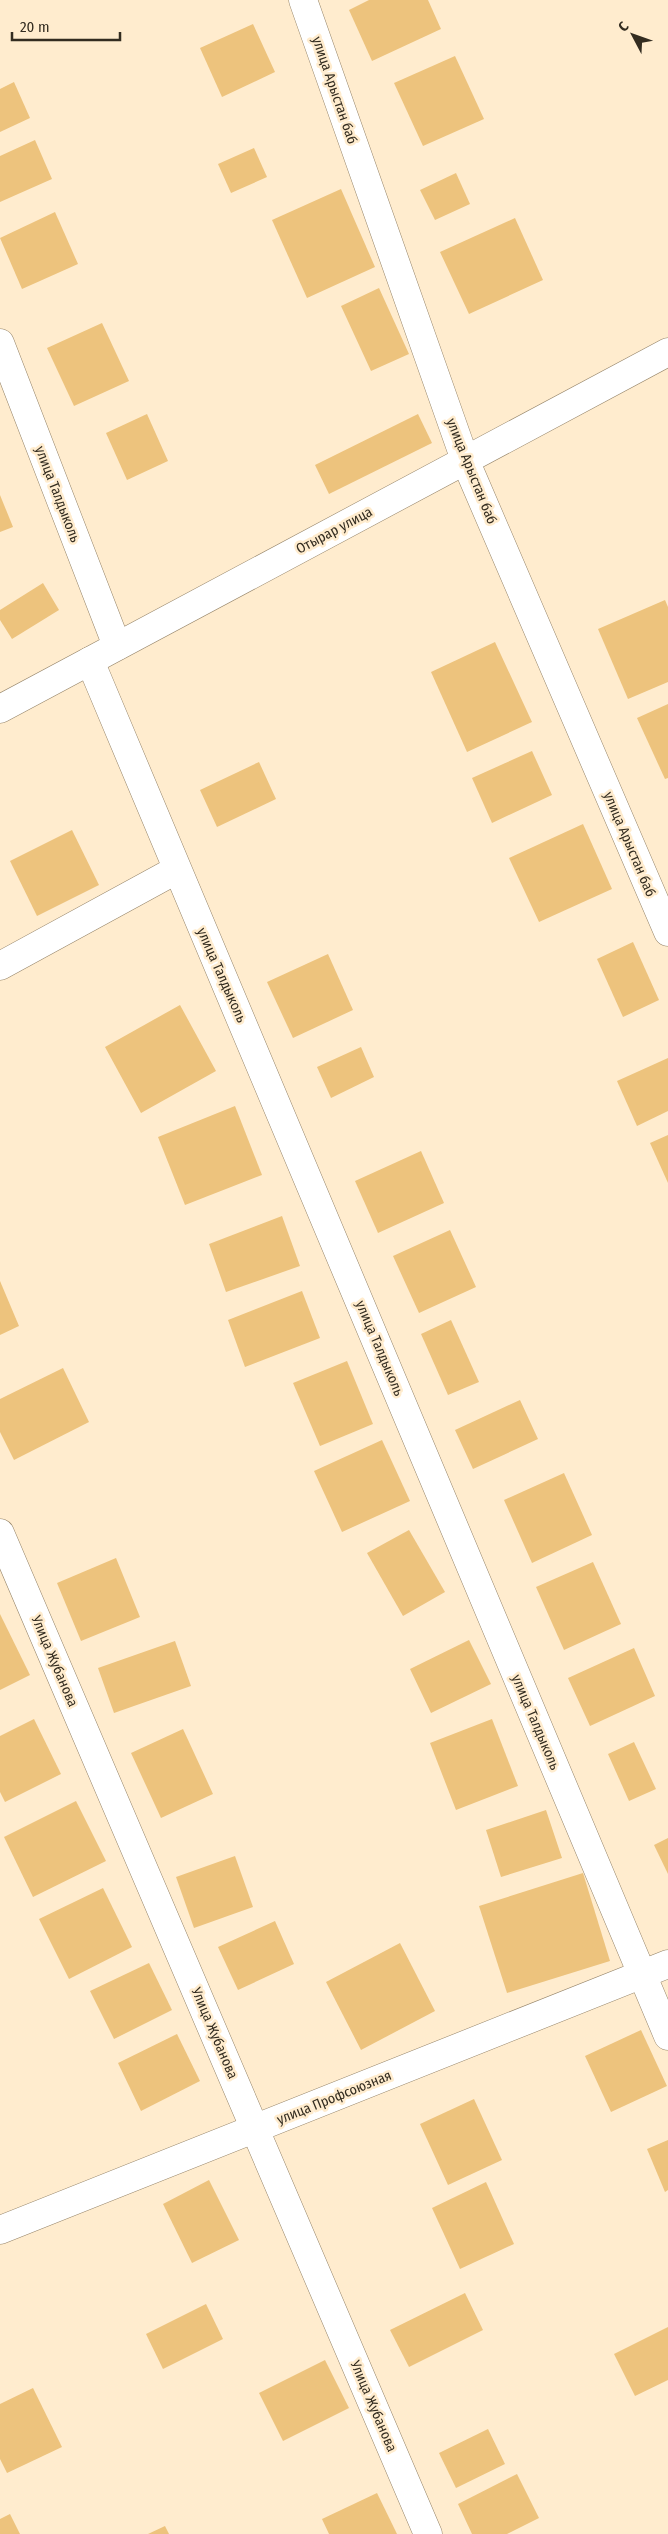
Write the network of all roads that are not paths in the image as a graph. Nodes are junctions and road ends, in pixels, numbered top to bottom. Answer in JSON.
{"nodes":[{"id":1,"x":303,"y":0,"type":"edge"},
{"id":2,"x":0,"y":343,"type":"edge"},
{"id":3,"x":668,"y":352,"type":"edge"},
{"id":4,"x":466,"y":460,"type":"junction"},
{"id":5,"x":117,"y":646,"type":"junction"},
{"id":6,"x":90,"y":661,"type":"junction"},
{"id":7,"x":0,"y":708,"type":"edge"},
{"id":8,"x":176,"y":870,"type":"junction"},
{"id":9,"x":668,"y":932,"type":"edge"},
{"id":10,"x":0,"y":966,"type":"edge"},
{"id":11,"x":0,"y":1533,"type":"edge"},
{"id":12,"x":668,"y":1964,"type":"edge"},
{"id":13,"x":642,"y":1975,"type":"junction"},
{"id":14,"x":668,"y":2036,"type":"edge"},
{"id":15,"x":256,"y":2128,"type":"junction"},
{"id":16,"x":0,"y":2230,"type":"edge"},
{"id":17,"x":428,"y":2534,"type":"edge"}],
"edges":[{"from":1,"to":4,"type":"street","name":"улица Арыстан баб"},
{"from":2,"to":5,"type":"street","name":"улица Талдыколь"},
{"from":3,"to":4,"type":"street","name":"Отырар улица"},
{"from":4,"to":5,"type":"street","name":"Отырар улица"},
{"from":4,"to":9,"type":"street","name":"улица Арыстан баб"},
{"from":5,"to":6,"type":"street","name":"Отырар улица"},
{"from":6,"to":7,"type":"street","name":"Отырар улица"},
{"from":6,"to":8,"type":"street","name":"улица Талдыколь"},
{"from":8,"to":10,"type":"street"},
{"from":8,"to":13,"type":"street","name":"улица Талдыколь"},
{"from":11,"to":15,"type":"street","name":"Улица Жубанова"},
{"from":12,"to":13,"type":"street","name":"улица Профсоюзная"},
{"from":13,"to":14,"type":"street","name":"улица Талдыколь"},
{"from":13,"to":15,"type":"street","name":"улица Профсоюзная"},
{"from":15,"to":16,"type":"street","name":"улица Профсоюзная"},
{"from":15,"to":17,"type":"street","name":"Улица Жубанова"}]}
